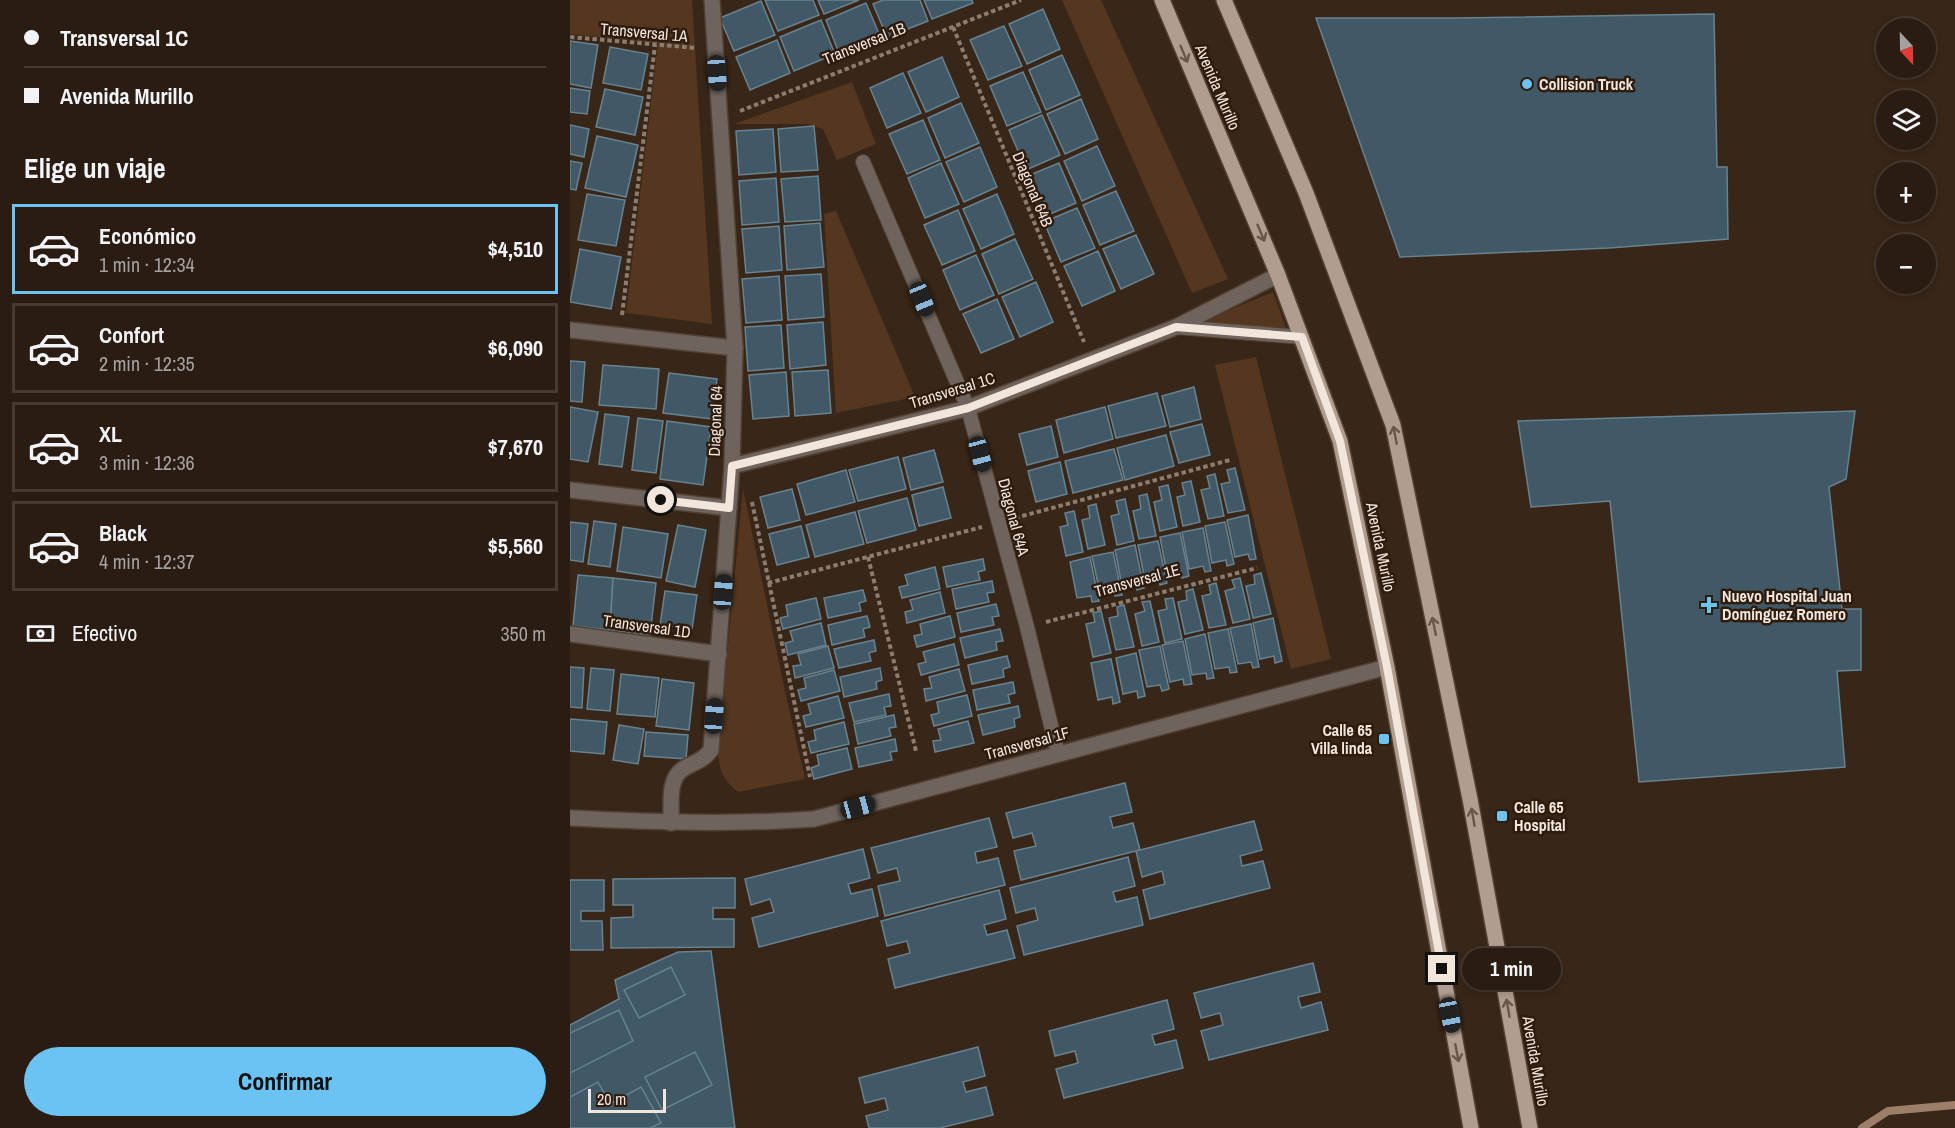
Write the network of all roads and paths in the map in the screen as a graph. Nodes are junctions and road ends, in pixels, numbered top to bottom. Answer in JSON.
{"nodes":[{"id":1,"x":1021,"y":0,"type":"edge"},
{"id":2,"x":1162,"y":0,"type":"edge"},
{"id":3,"x":1224,"y":0,"type":"edge"},
{"id":4,"x":717,"y":2,"type":"edge"},
{"id":5,"x":953,"y":27,"type":"junction"},
{"id":6,"x":570,"y":37,"type":"edge"},
{"id":7,"x":655,"y":45,"type":"junction"},
{"id":8,"x":715,"y":50,"type":"junction"},
{"id":9,"x":720,"y":119,"type":"junction"},
{"id":10,"x":863,"y":162,"type":"dead end"},
{"id":11,"x":1278,"y":275,"type":"junction"},
{"id":12,"x":1176,"y":327,"type":"junction"},
{"id":13,"x":570,"y":330,"type":"edge"},
{"id":14,"x":619,"y":336,"type":"junction"},
{"id":15,"x":1302,"y":337,"type":"junction"},
{"id":16,"x":735,"y":348,"type":"junction"},
{"id":17,"x":1091,"y":359,"type":"junction"},
{"id":18,"x":968,"y":408,"type":"junction"},
{"id":19,"x":738,"y":464,"type":"junction"},
{"id":20,"x":570,"y":490,"type":"edge"},
{"id":21,"x":729,"y":508,"type":"junction"},
{"id":22,"x":868,"y":557,"type":"dead end"},
{"id":23,"x":1257,"y":568,"type":"dead end"},
{"id":24,"x":1027,"y":627,"type":"junction"},
{"id":25,"x":570,"y":634,"type":"edge"},
{"id":26,"x":718,"y":654,"type":"junction"},
{"id":27,"x":1387,"y":667,"type":"junction"},
{"id":28,"x":916,"y":751,"type":"dead end"},
{"id":29,"x":1058,"y":754,"type":"junction"},
{"id":30,"x":810,"y":777,"type":"dead end"},
{"id":31,"x":570,"y":818,"type":"edge"},
{"id":32,"x":671,"y":823,"type":"junction"},
{"id":33,"x":1471,"y":1128,"type":"edge"},
{"id":34,"x":1530,"y":1128,"type":"edge"}],
"edges":[{"from":1,"to":5,"type":"path","name":"Transversal 1B"},
{"from":2,"to":11,"type":"main road","name":"Avenida Murillo","one_way":true},
{"from":34,"to":3,"type":"main road","name":"Avenida Murillo","one_way":true},
{"from":4,"to":8,"type":"street","name":"Diagonal 64"},
{"from":5,"to":9,"type":"path","name":"Transversal 1B"},
{"from":5,"to":17,"type":"path","name":"Diagonal 64B"},
{"from":6,"to":7,"type":"path","name":"Transversal 1A"},
{"from":7,"to":8,"type":"path","name":"Transversal 1A"},
{"from":7,"to":14,"type":"path"},
{"from":8,"to":9,"type":"street","name":"Diagonal 64"},
{"from":9,"to":16,"type":"street","name":"Diagonal 64"},
{"from":10,"to":18,"type":"lane","name":"Diagonal 64A"},
{"from":11,"to":12,"type":"street","name":"Transversal 1C"},
{"from":11,"to":15,"type":"main road","name":"Avenida Murillo"},
{"from":12,"to":15,"type":"lane","name":"Transversal 1C"},
{"from":12,"to":17,"type":"street","name":"Transversal 1C"},
{"from":13,"to":14,"type":"street"},
{"from":14,"to":16,"type":"street"},
{"from":15,"to":27,"type":"main road","name":"Avenida Murillo"},
{"from":16,"to":19,"type":"street","name":"Diagonal 64"},
{"from":17,"to":18,"type":"street","name":"Transversal 1C"},
{"from":18,"to":19,"type":"street","name":"Transversal 1C"},
{"from":18,"to":24,"type":"lane","name":"Diagonal 64A"},
{"from":19,"to":21,"type":"street","name":"Diagonal 64"},
{"from":19,"to":30,"type":"path","name":"Diagonal 64"},
{"from":20,"to":21,"type":"street"},
{"from":21,"to":26,"type":"street","name":"Diagonal 64"},
{"from":22,"to":28,"type":"path"},
{"from":23,"to":24,"type":"path","name":"Transversal 1E"},
{"from":24,"to":29,"type":"lane","name":"Diagonal 64A"},
{"from":25,"to":26,"type":"street","name":"Transversal 1D"},
{"from":26,"to":32,"type":"street","name":"Diagonal 64"},
{"from":27,"to":29,"type":"street","name":"Transversal 1F"},
{"from":27,"to":33,"type":"main road","name":"Avenida Murillo","one_way":true},
{"from":29,"to":32,"type":"street","name":"Transversal 1F"},
{"from":31,"to":32,"type":"street"}]}
